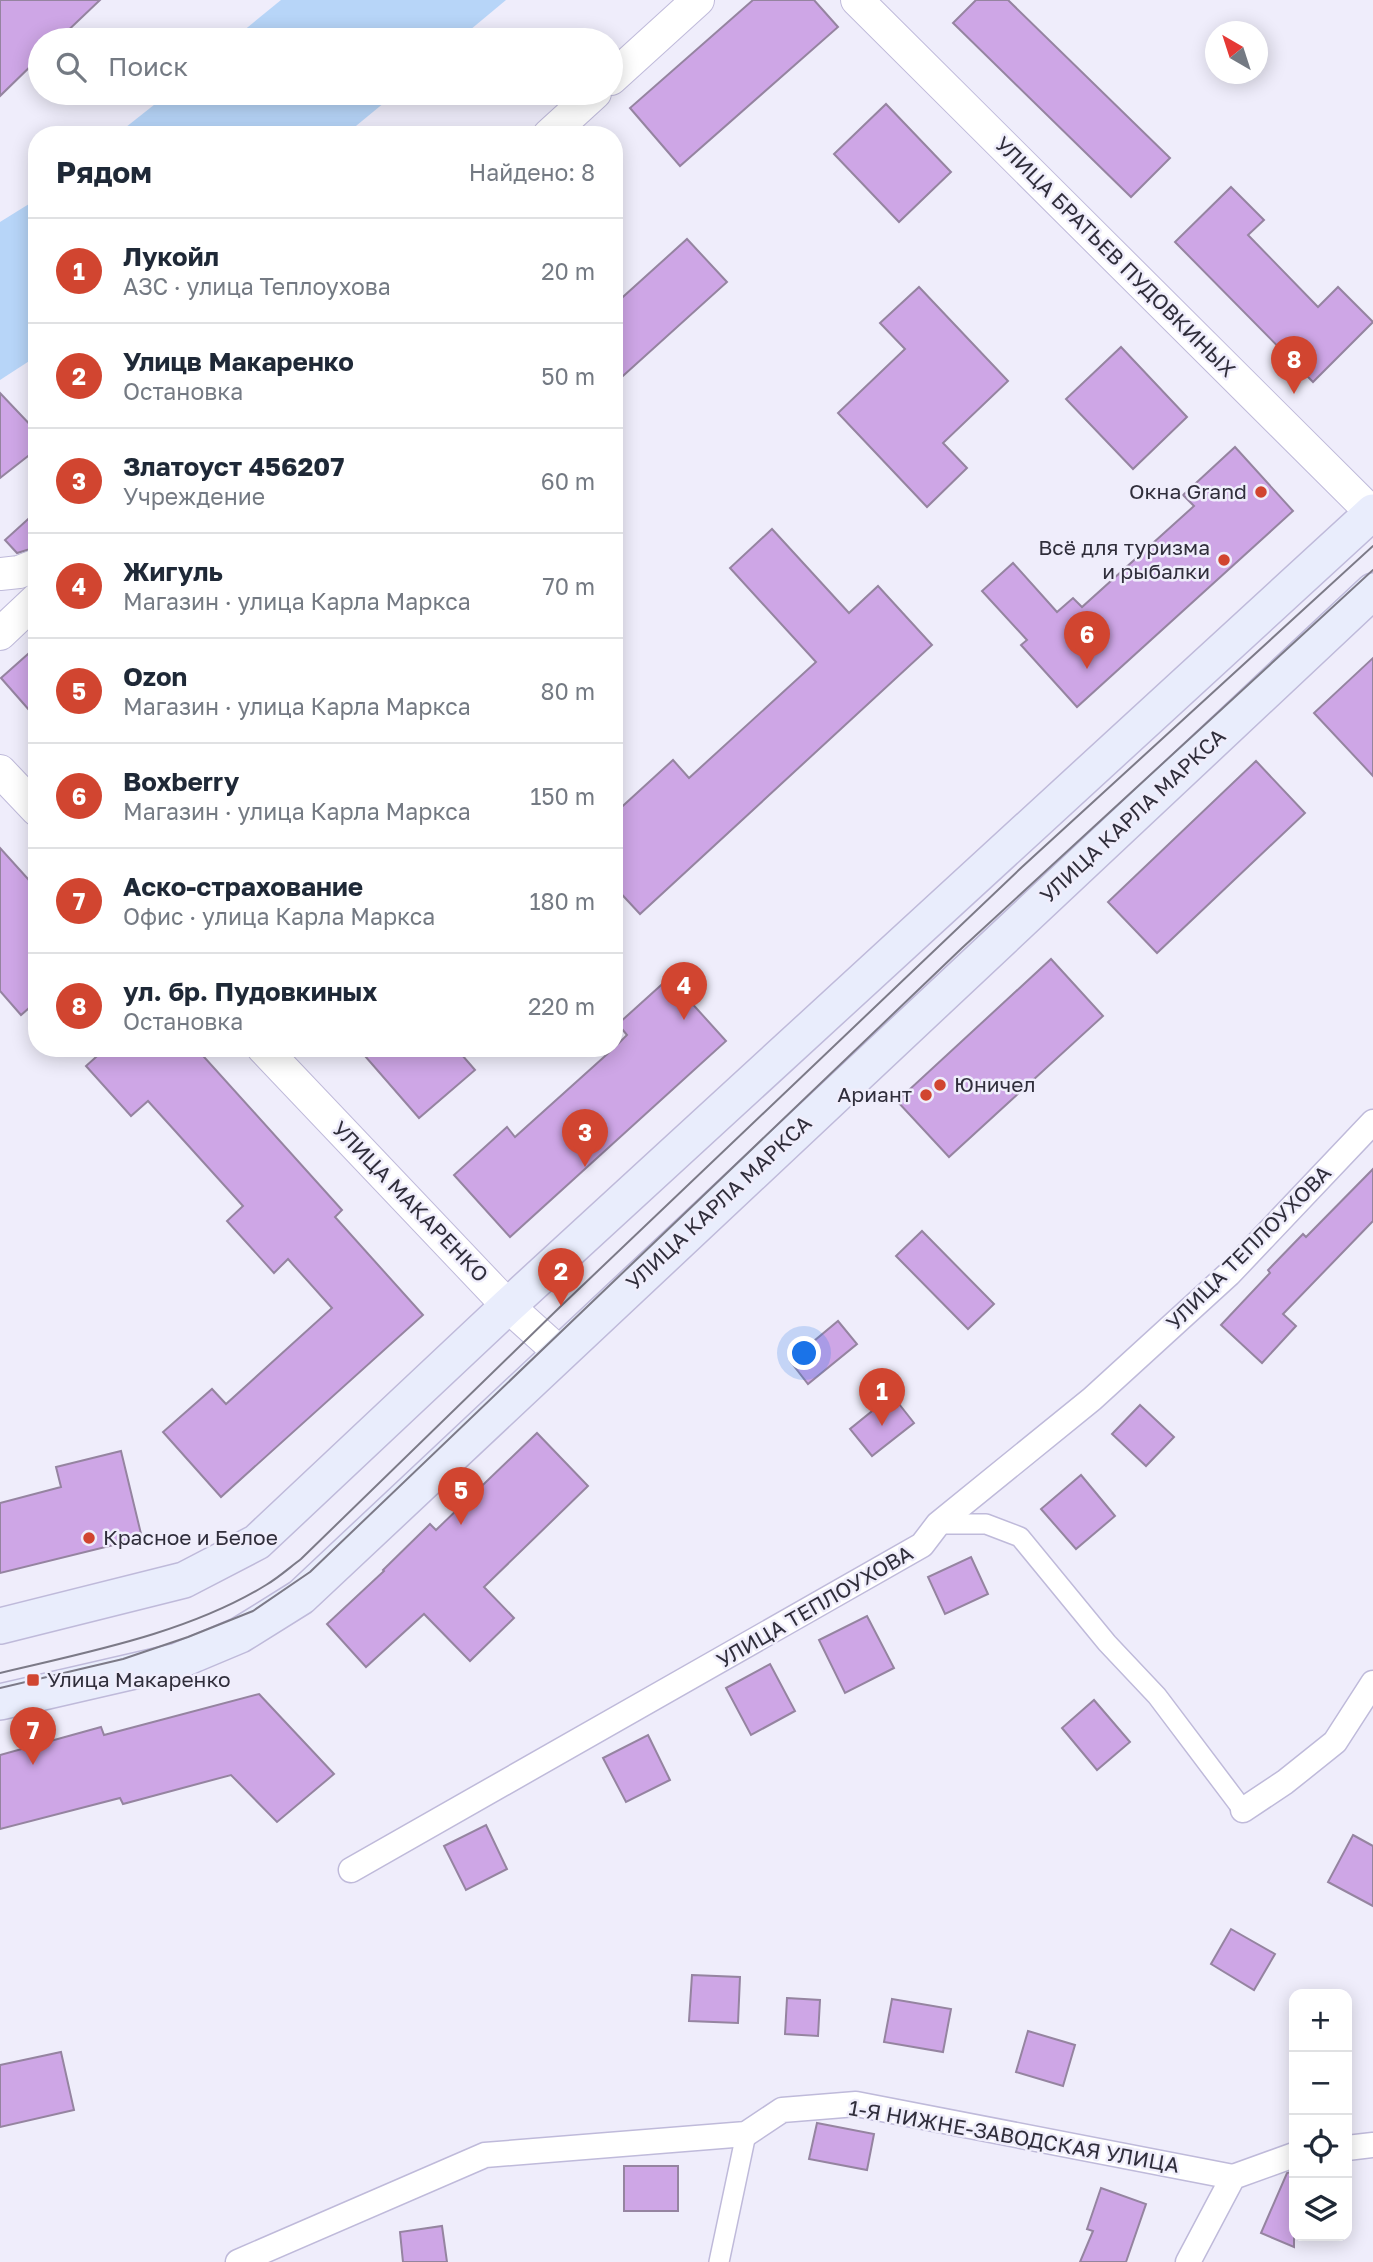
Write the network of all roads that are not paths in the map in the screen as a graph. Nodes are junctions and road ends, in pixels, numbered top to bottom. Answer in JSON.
{"nodes":[{"id":1,"x":698,"y":0,"type":"edge"},
{"id":2,"x":857,"y":0,"type":"edge"},
{"id":3,"x":623,"y":68,"type":"edge"},
{"id":4,"x":582,"y":105,"type":"edge"},
{"id":5,"x":559,"y":126,"type":"edge"},
{"id":6,"x":1373,"y":513,"type":"edge"},
{"id":7,"x":28,"y":568,"type":"edge"},
{"id":8,"x":0,"y":574,"type":"edge"},
{"id":9,"x":1373,"y":591,"type":"edge"},
{"id":10,"x":28,"y":608,"type":"edge"},
{"id":11,"x":0,"y":634,"type":"edge"},
{"id":12,"x":0,"y":771,"type":"edge"},
{"id":13,"x":28,"y":801,"type":"edge"},
{"id":14,"x":272,"y":1057,"type":"edge"},
{"id":15,"x":1373,"y":1122,"type":"edge"},
{"id":16,"x":508,"y":1306,"type":"junction"},
{"id":17,"x":560,"y":1353,"type":"junction"},
{"id":18,"x":938,"y":1524,"type":"junction"},
{"id":19,"x":0,"y":1626,"type":"edge"},
{"id":20,"x":1373,"y":1683,"type":"edge"},
{"id":21,"x":0,"y":1702,"type":"edge"},
{"id":22,"x":1244,"y":1810,"type":"joint"},
{"id":23,"x":351,"y":1870,"type":"dead end"},
{"id":24,"x":746,"y":2134,"type":"junction"},
{"id":25,"x":1373,"y":2145,"type":"edge"},
{"id":26,"x":1352,"y":2147,"type":"edge"},
{"id":27,"x":1289,"y":2157,"type":"edge"},
{"id":28,"x":1233,"y":2178,"type":"junction"},
{"id":29,"x":238,"y":2262,"type":"edge"},
{"id":30,"x":719,"y":2262,"type":"edge"},
{"id":31,"x":1188,"y":2262,"type":"edge"}],
"edges":[{"from":1,"to":3,"type":"street"},
{"from":2,"to":6,"type":"street","name":"УЛИЦА БРАТЬЕВ ПУДОВКИНЫХ"},
{"from":4,"to":5,"type":"street"},
{"from":6,"to":16,"type":"main road"},
{"from":7,"to":8,"type":"street"},
{"from":9,"to":17,"type":"main road","name":"УЛИЦА КАРЛА МАРКСА"},
{"from":10,"to":11,"type":"street"},
{"from":12,"to":13,"type":"street"},
{"from":14,"to":16,"type":"street","name":"УЛИЦА МАКАРЕНКО"},
{"from":15,"to":18,"type":"street","name":"УЛИЦА ТЕПЛОУХОВА"},
{"from":16,"to":17,"type":"street","name":"УЛИЦА МАКАРЕНКО"},
{"from":16,"to":19,"type":"main road"},
{"from":17,"to":21,"type":"main road","name":"УЛИЦА КАРЛА МАРКСА"},
{"from":18,"to":22,"type":"street"},
{"from":18,"to":23,"type":"street","name":"УЛИЦА ТЕПЛОУХОВА"},
{"from":20,"to":22,"type":"street"},
{"from":24,"to":28,"type":"street","name":"1-Я НИЖНЕ-ЗАВОДСКАЯ УЛИЦА"},
{"from":24,"to":29,"type":"street","name":"1-Я НИЖНЕ-ЗАВОДСКАЯ УЛИЦА"},
{"from":24,"to":30,"type":"street"},
{"from":25,"to":26,"type":"street"},
{"from":27,"to":28,"type":"street"},
{"from":28,"to":31,"type":"street"}]}
